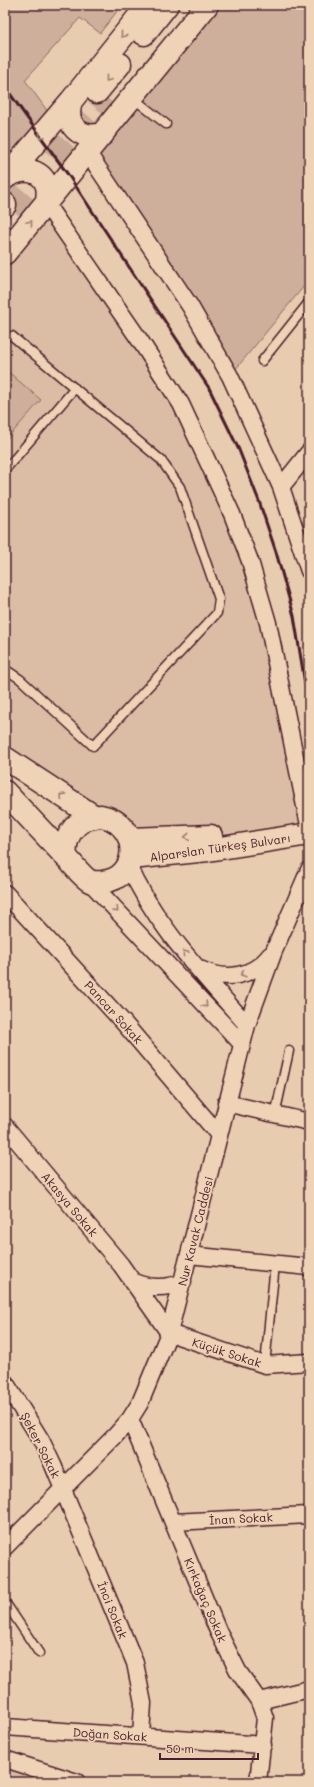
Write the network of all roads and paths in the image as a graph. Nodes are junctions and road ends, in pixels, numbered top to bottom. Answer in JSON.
{"nodes":[{"id":1,"x":152,"y":5,"type":"edge"},
{"id":2,"x":190,"y":5,"type":"edge"},
{"id":3,"x":207,"y":5,"type":"edge"},
{"id":4,"x":114,"y":97,"type":"junction"},
{"id":5,"x":71,"y":101,"type":"junction"},
{"id":6,"x":166,"y":124,"type":"dead end"},
{"id":7,"x":103,"y":134,"type":"junction"},
{"id":8,"x":88,"y":153,"type":"junction"},
{"id":9,"x":6,"y":178,"type":"edge"},
{"id":10,"x":46,"y":204,"type":"junction"},
{"id":11,"x":5,"y":253,"type":"edge"},
{"id":12,"x":309,"y":302,"type":"edge"},
{"id":13,"x":12,"y":336,"type":"dead end"},
{"id":14,"x":262,"y":361,"type":"dead end"},
{"id":15,"x":75,"y":388,"type":"junction"},
{"id":16,"x":309,"y":452,"type":"edge"},
{"id":17,"x":5,"y":470,"type":"edge"},
{"id":18,"x":281,"y":488,"type":"junction"},
{"id":19,"x":309,"y":571,"type":"edge"},
{"id":20,"x":5,"y":669,"type":"edge"},
{"id":21,"x":5,"y":758,"type":"edge"},
{"id":22,"x":5,"y":792,"type":"edge"},
{"id":23,"x":95,"y":817,"type":"junction"},
{"id":24,"x":309,"y":823,"type":"edge"},
{"id":25,"x":309,"y":834,"type":"edge"},
{"id":26,"x":130,"y":854,"type":"junction"},
{"id":27,"x":66,"y":857,"type":"junction"},
{"id":28,"x":309,"y":870,"type":"edge"},
{"id":29,"x":90,"y":881,"type":"junction"},
{"id":30,"x":5,"y":893,"type":"edge"},
{"id":31,"x":274,"y":951,"type":"junction"},
{"id":32,"x":198,"y":969,"type":"junction"},
{"id":33,"x":247,"y":1025,"type":"junction"},
{"id":34,"x":242,"y":1044,"type":"junction"},
{"id":35,"x":289,"y":1051,"type":"dead end"},
{"id":36,"x":226,"y":1103,"type":"junction"},
{"id":37,"x":276,"y":1114,"type":"junction"},
{"id":38,"x":309,"y":1122,"type":"edge"},
{"id":39,"x":5,"y":1126,"type":"edge"},
{"id":40,"x":219,"y":1135,"type":"junction"},
{"id":41,"x":189,"y":1256,"type":"junction"},
{"id":42,"x":275,"y":1264,"type":"junction"},
{"id":43,"x":309,"y":1268,"type":"edge"},
{"id":44,"x":134,"y":1282,"type":"junction"},
{"id":45,"x":183,"y":1282,"type":"junction"},
{"id":46,"x":169,"y":1333,"type":"junction"},
{"id":47,"x":309,"y":1362,"type":"edge"},
{"id":48,"x":266,"y":1365,"type":"junction"},
{"id":49,"x":5,"y":1382,"type":"edge"},
{"id":50,"x":130,"y":1419,"type":"junction"},
{"id":51,"x":63,"y":1488,"type":"junction"},
{"id":52,"x":309,"y":1515,"type":"edge"},
{"id":53,"x":173,"y":1522,"type":"junction"},
{"id":54,"x":5,"y":1547,"type":"edge"},
{"id":55,"x":5,"y":1602,"type":"edge"},
{"id":56,"x":39,"y":1653,"type":"dead end"},
{"id":57,"x":309,"y":1689,"type":"edge"},
{"id":58,"x":260,"y":1701,"type":"junction"},
{"id":59,"x":5,"y":1727,"type":"edge"},
{"id":60,"x":141,"y":1736,"type":"junction"},
{"id":61,"x":263,"y":1745,"type":"junction"},
{"id":62,"x":5,"y":1759,"type":"edge"},
{"id":63,"x":77,"y":1782,"type":"edge"},
{"id":64,"x":258,"y":1782,"type":"edge"}],
"edges":[{"from":1,"to":4,"type":"main road","one_way":true},
{"from":1,"to":5,"type":"main road","one_way":true},
{"from":2,"to":4,"type":"main road"},
{"from":3,"to":4,"type":"main road"},
{"from":4,"to":6,"type":"lane"},
{"from":4,"to":7,"type":"main road"},
{"from":5,"to":7,"type":"main road"},
{"from":5,"to":9,"type":"main road","one_way":true},
{"from":7,"to":8,"type":"main road"},
{"from":8,"to":10,"type":"main road"},
{"from":8,"to":18,"type":"street"},
{"from":9,"to":10,"type":"main road"},
{"from":11,"to":10,"type":"main road","one_way":true},
{"from":10,"to":24,"type":"street","bridge":true},
{"from":12,"to":14,"type":"lane"},
{"from":13,"to":15,"type":"lane"},
{"from":15,"to":17,"type":"lane"},
{"from":15,"to":20,"type":"lane"},
{"from":16,"to":18,"type":"street"},
{"from":18,"to":19,"type":"street"},
{"from":23,"to":21,"type":"main road","one_way":true},
{"from":22,"to":27,"type":"main road"},
{"from":23,"to":26,"type":"main road"},
{"from":23,"to":27,"type":"main road"},
{"from":24,"to":26,"type":"main road","name":"Alparslan Türkeş Bulvarı","one_way":true},
{"from":25,"to":26,"type":"main road","name":"Alparslan Türkeş Bulvarı"},
{"from":26,"to":29,"type":"main road"},
{"from":32,"to":26,"type":"street","one_way":true},
{"from":27,"to":29,"type":"main road"},
{"from":28,"to":31,"type":"street","name":"Nur Kavak Caddesi"},
{"from":29,"to":34,"type":"street","one_way":true},
{"from":30,"to":40,"type":"street","name":"Pancar Sokak"},
{"from":31,"to":32,"type":"street","one_way":true},
{"from":31,"to":33,"type":"street","name":"Nur Kavak Caddesi"},
{"from":32,"to":33,"type":"street"},
{"from":33,"to":34,"type":"street","name":"Nur Kavak Caddesi"},
{"from":34,"to":36,"type":"street","name":"Nur Kavak Caddesi"},
{"from":35,"to":37,"type":"lane"},
{"from":36,"to":37,"type":"street"},
{"from":36,"to":40,"type":"street","name":"Nur Kavak Caddesi"},
{"from":37,"to":38,"type":"street"},
{"from":39,"to":44,"type":"street","name":"Akasya Sokak"},
{"from":40,"to":41,"type":"street","name":"Nur Kavak Caddesi"},
{"from":41,"to":42,"type":"street"},
{"from":41,"to":45,"type":"street","name":"Nur Kavak Caddesi"},
{"from":42,"to":43,"type":"street"},
{"from":42,"to":48,"type":"lane"},
{"from":44,"to":45,"type":"street"},
{"from":44,"to":46,"type":"street","name":"Akasya Sokak"},
{"from":45,"to":46,"type":"street","name":"Nur Kavak Caddesi"},
{"from":46,"to":48,"type":"street","name":"Küçük Sokak"},
{"from":46,"to":50,"type":"street","name":"Nur Kavak Caddesi"},
{"from":47,"to":48,"type":"street","name":"Küçük Sokak"},
{"from":49,"to":51,"type":"street","name":"Şeker Sokak"},
{"from":50,"to":51,"type":"street","name":"Nur Kavak Caddesi"},
{"from":50,"to":53,"type":"street","name":"Kırkağaç Sokak"},
{"from":51,"to":54,"type":"street","name":"Nur Kavak Caddesi"},
{"from":51,"to":60,"type":"street","name":"İnci Sokak"},
{"from":52,"to":53,"type":"street","name":"İnan Sokak"},
{"from":53,"to":58,"type":"street","name":"Kırkağaç Sokak"},
{"from":55,"to":56,"type":"lane"},
{"from":57,"to":58,"type":"street"},
{"from":58,"to":61,"type":"street","name":"Kırkağaç Sokak"},
{"from":59,"to":60,"type":"street","name":"Doğan Sokak"},
{"from":60,"to":61,"type":"street","name":"Doğan Sokak"},
{"from":61,"to":64,"type":"street","name":"Kırkağaç Sokak"},
{"from":62,"to":63,"type":"street"}]}
